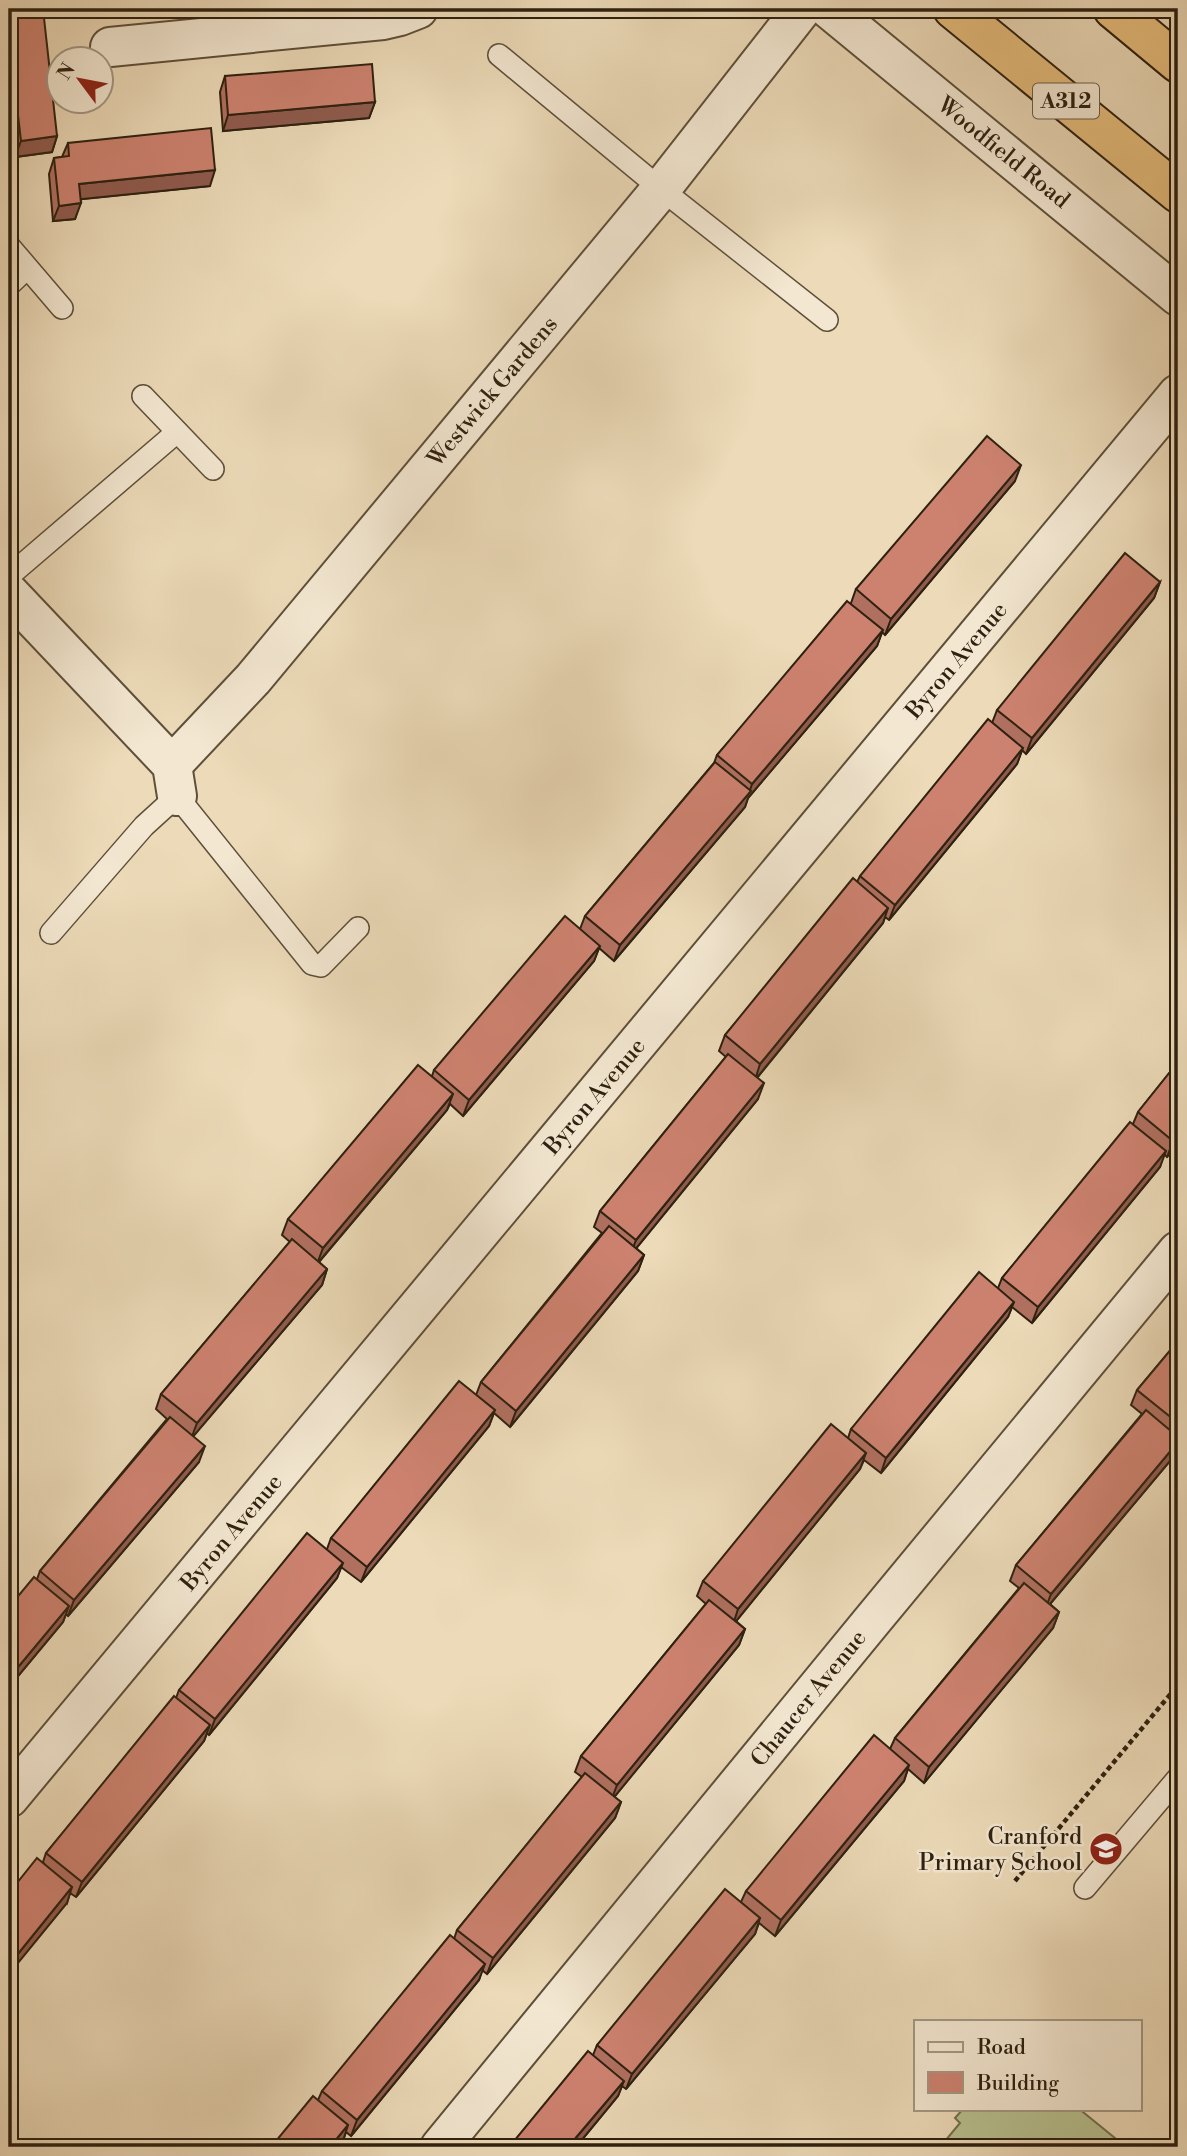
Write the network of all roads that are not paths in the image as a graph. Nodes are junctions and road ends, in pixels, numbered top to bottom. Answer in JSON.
{"nodes":[{"id":1,"x":418,"y":9,"type":"edge"},
{"id":2,"x":802,"y":9,"type":"edge"},
{"id":3,"x":829,"y":9,"type":"edge"},
{"id":4,"x":953,"y":9,"type":"edge"},
{"id":5,"x":1113,"y":9,"type":"edge"},
{"id":6,"x":116,"y":46,"type":"edge"},
{"id":7,"x":499,"y":55,"type":"dead end"},
{"id":8,"x":1178,"y":62,"type":"edge"},
{"id":9,"x":661,"y":188,"type":"junction"},
{"id":10,"x":1178,"y":193,"type":"edge"},
{"id":11,"x":9,"y":247,"type":"edge"},
{"id":12,"x":27,"y":268,"type":"junction"},
{"id":13,"x":9,"y":285,"type":"edge"},
{"id":14,"x":1178,"y":296,"type":"edge"},
{"id":15,"x":62,"y":308,"type":"dead end"},
{"id":16,"x":827,"y":320,"type":"dead end"},
{"id":17,"x":1178,"y":394,"type":"edge"},
{"id":18,"x":143,"y":396,"type":"dead end"},
{"id":19,"x":177,"y":432,"type":"junction"},
{"id":20,"x":213,"y":470,"type":"dead end"},
{"id":21,"x":9,"y":576,"type":"edge"},
{"id":22,"x":9,"y":593,"type":"edge"},
{"id":23,"x":175,"y":780,"type":"junction"},
{"id":24,"x":358,"y":928,"type":"dead end"},
{"id":25,"x":51,"y":933,"type":"dead end"},
{"id":26,"x":1178,"y":1251,"type":"edge"},
{"id":27,"x":1178,"y":1777,"type":"edge"},
{"id":28,"x":9,"y":1798,"type":"edge"},
{"id":29,"x":1085,"y":1888,"type":"dead end"},
{"id":30,"x":440,"y":2147,"type":"edge"}],
"edges":[{"from":1,"to":6,"type":"street"},
{"from":2,"to":9,"type":"street","name":"Westwick Gardens"},
{"from":3,"to":14,"type":"street","name":"Woodfield Road"},
{"from":4,"to":10,"type":"highway","number":"A312"},
{"from":5,"to":8,"type":"highway"},
{"from":7,"to":9,"type":"lane"},
{"from":9,"to":16,"type":"lane"},
{"from":9,"to":23,"type":"street","name":"Westwick Gardens"},
{"from":11,"to":12,"type":"lane"},
{"from":12,"to":13,"type":"lane"},
{"from":12,"to":15,"type":"lane"},
{"from":17,"to":28,"type":"street","name":"Byron Avenue"},
{"from":18,"to":19,"type":"lane"},
{"from":19,"to":20,"type":"lane"},
{"from":19,"to":21,"type":"lane"},
{"from":22,"to":23,"type":"street"},
{"from":23,"to":24,"type":"lane"},
{"from":23,"to":25,"type":"lane"},
{"from":26,"to":30,"type":"street","name":"Chaucer Avenue"},
{"from":27,"to":29,"type":"lane"}]}
